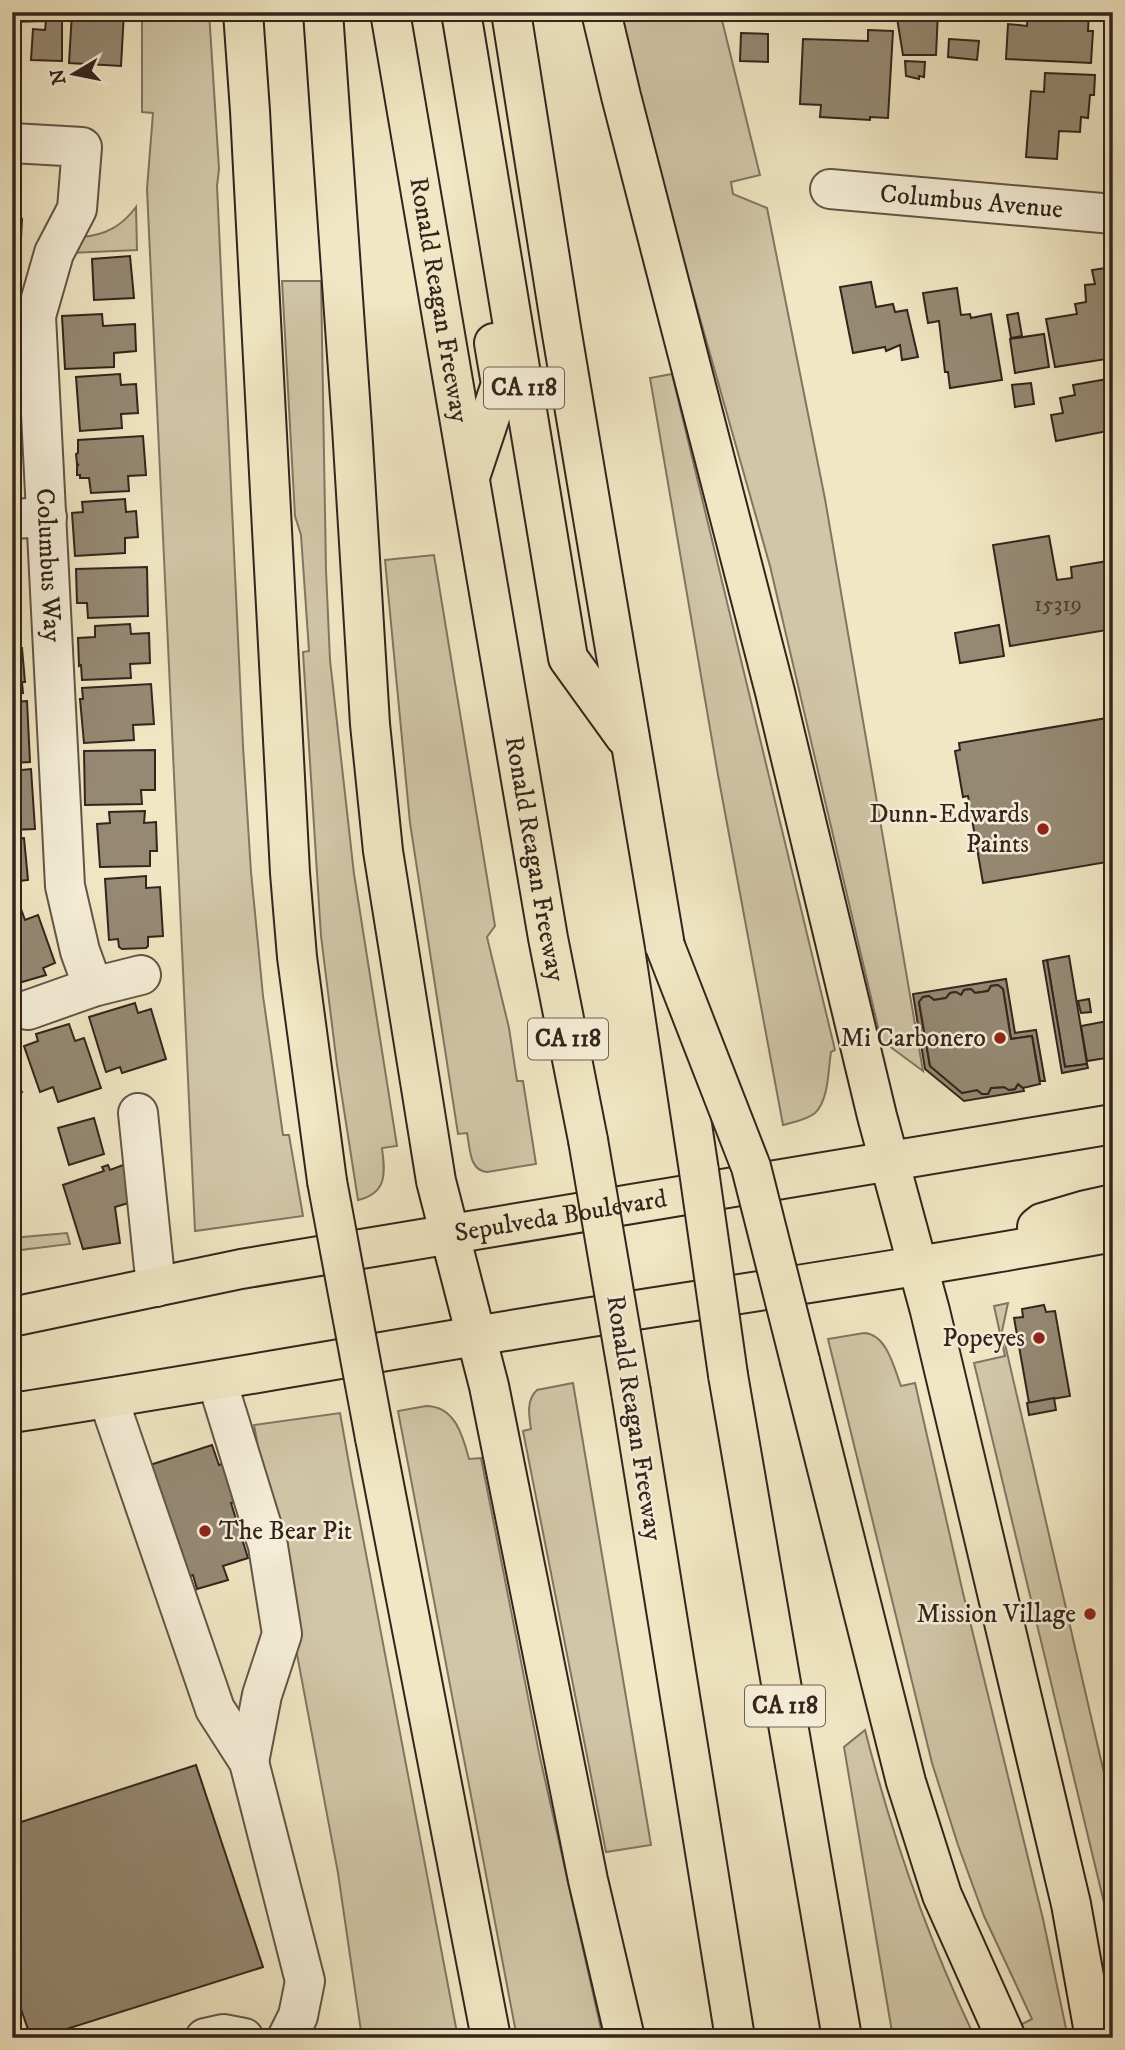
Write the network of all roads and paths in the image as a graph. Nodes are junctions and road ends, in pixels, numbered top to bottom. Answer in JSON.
{"nodes":[{"id":1,"x":243,"y":12,"type":"edge"},
{"id":2,"x":323,"y":12,"type":"edge"},
{"id":3,"x":390,"y":12,"type":"edge"},
{"id":4,"x":439,"y":12,"type":"edge"},
{"id":5,"x":461,"y":12,"type":"edge"},
{"id":6,"x":512,"y":12,"type":"edge"},
{"id":7,"x":601,"y":12,"type":"edge"},
{"id":8,"x":12,"y":143,"type":"edge"},
{"id":9,"x":830,"y":189,"type":"dead end"},
{"id":10,"x":1113,"y":214,"type":"edge"},
{"id":11,"x":24,"y":314,"type":"edge"},
{"id":12,"x":470,"y":479,"type":"junction"},
{"id":13,"x":29,"y":518,"type":"edge"},
{"id":14,"x":631,"y":745,"type":"junction"},
{"id":15,"x":665,"y":946,"type":"junction"},
{"id":16,"x":141,"y":975,"type":"dead end"},
{"id":17,"x":93,"y":987,"type":"junction"},
{"id":18,"x":28,"y":1010,"type":"dead end"},
{"id":19,"x":138,"y":1113,"type":"dead end"},
{"id":20,"x":1113,"y":1124,"type":"edge"},
{"id":21,"x":888,"y":1160,"type":"junction"},
{"id":22,"x":1113,"y":1205,"type":"edge"},
{"id":23,"x":1113,"y":1232,"type":"edge"},
{"id":24,"x":451,"y":1236,"type":"junction"},
{"id":25,"x":1001,"y":1252,"type":"junction"},
{"id":26,"x":919,"y":1266,"type":"junction"},
{"id":27,"x":156,"y":1287,"type":"junction"},
{"id":28,"x":19,"y":1319,"type":"edge"},
{"id":29,"x":476,"y":1336,"type":"junction"},
{"id":30,"x":217,"y":1381,"type":"junction"},
{"id":31,"x":108,"y":1398,"type":"junction"},
{"id":32,"x":12,"y":1413,"type":"edge"},
{"id":33,"x":249,"y":1762,"type":"junction"},
{"id":34,"x":205,"y":2038,"type":"edge"},
{"id":35,"x":244,"y":2038,"type":"edge"},
{"id":36,"x":287,"y":2038,"type":"edge"},
{"id":37,"x":491,"y":2038,"type":"edge"},
{"id":38,"x":625,"y":2038,"type":"edge"},
{"id":39,"x":735,"y":2038,"type":"edge"},
{"id":40,"x":842,"y":2038,"type":"edge"},
{"id":41,"x":1006,"y":2038,"type":"edge"},
{"id":42,"x":1095,"y":2038,"type":"edge"}],
"edges":[{"from":1,"to":37,"type":"main road","bridge":true},
{"from":2,"to":24,"type":"main road"},
{"from":3,"to":12,"type":"main road","name":"Ronald Reagan Freeway","number":"CA 118"},
{"from":4,"to":12,"type":"main road","number":"CA 118"},
{"from":5,"to":14,"type":"main road","number":"CA 118"},
{"from":6,"to":14,"type":"main road","number":"CA 118"},
{"from":7,"to":21,"type":"main road"},
{"from":8,"to":11,"type":"street","name":"Columbus Way"},
{"from":9,"to":10,"type":"street","name":"Columbus Avenue"},
{"from":11,"to":13,"type":"street","name":"Columbus Way"},
{"from":12,"to":39,"type":"main road","name":"Ronald Reagan Freeway","number":"CA 118","bridge":true},
{"from":13,"to":17,"type":"street","name":"Columbus Way"},
{"from":14,"to":15,"type":"main road","number":"CA 118"},
{"from":15,"to":40,"type":"main road","number":"CA 118","bridge":true},
{"from":15,"to":41,"type":"main road","bridge":true},
{"from":16,"to":17,"type":"street"},
{"from":17,"to":18,"type":"street"},
{"from":19,"to":27,"type":"street"},
{"from":20,"to":21,"type":"main road","name":"Sepulveda Boulevard"},
{"from":21,"to":24,"type":"main road","name":"Sepulveda Boulevard"},
{"from":21,"to":26,"type":"main road"},
{"from":22,"to":25,"type":"main road"},
{"from":23,"to":25,"type":"main road"},
{"from":24,"to":27,"type":"main road","name":"Sepulveda Boulevard"},
{"from":24,"to":29,"type":"main road"},
{"from":25,"to":26,"type":"main road"},
{"from":26,"to":29,"type":"main road"},
{"from":26,"to":42,"type":"main road"},
{"from":27,"to":28,"type":"main road","name":"Sepulveda Boulevard"},
{"from":29,"to":30,"type":"main road"},
{"from":29,"to":38,"type":"main road"},
{"from":30,"to":31,"type":"main road"},
{"from":30,"to":33,"type":"street"},
{"from":31,"to":32,"type":"main road"},
{"from":31,"to":33,"type":"street"},
{"from":33,"to":36,"type":"street"},
{"from":34,"to":35,"type":"street"}]}
